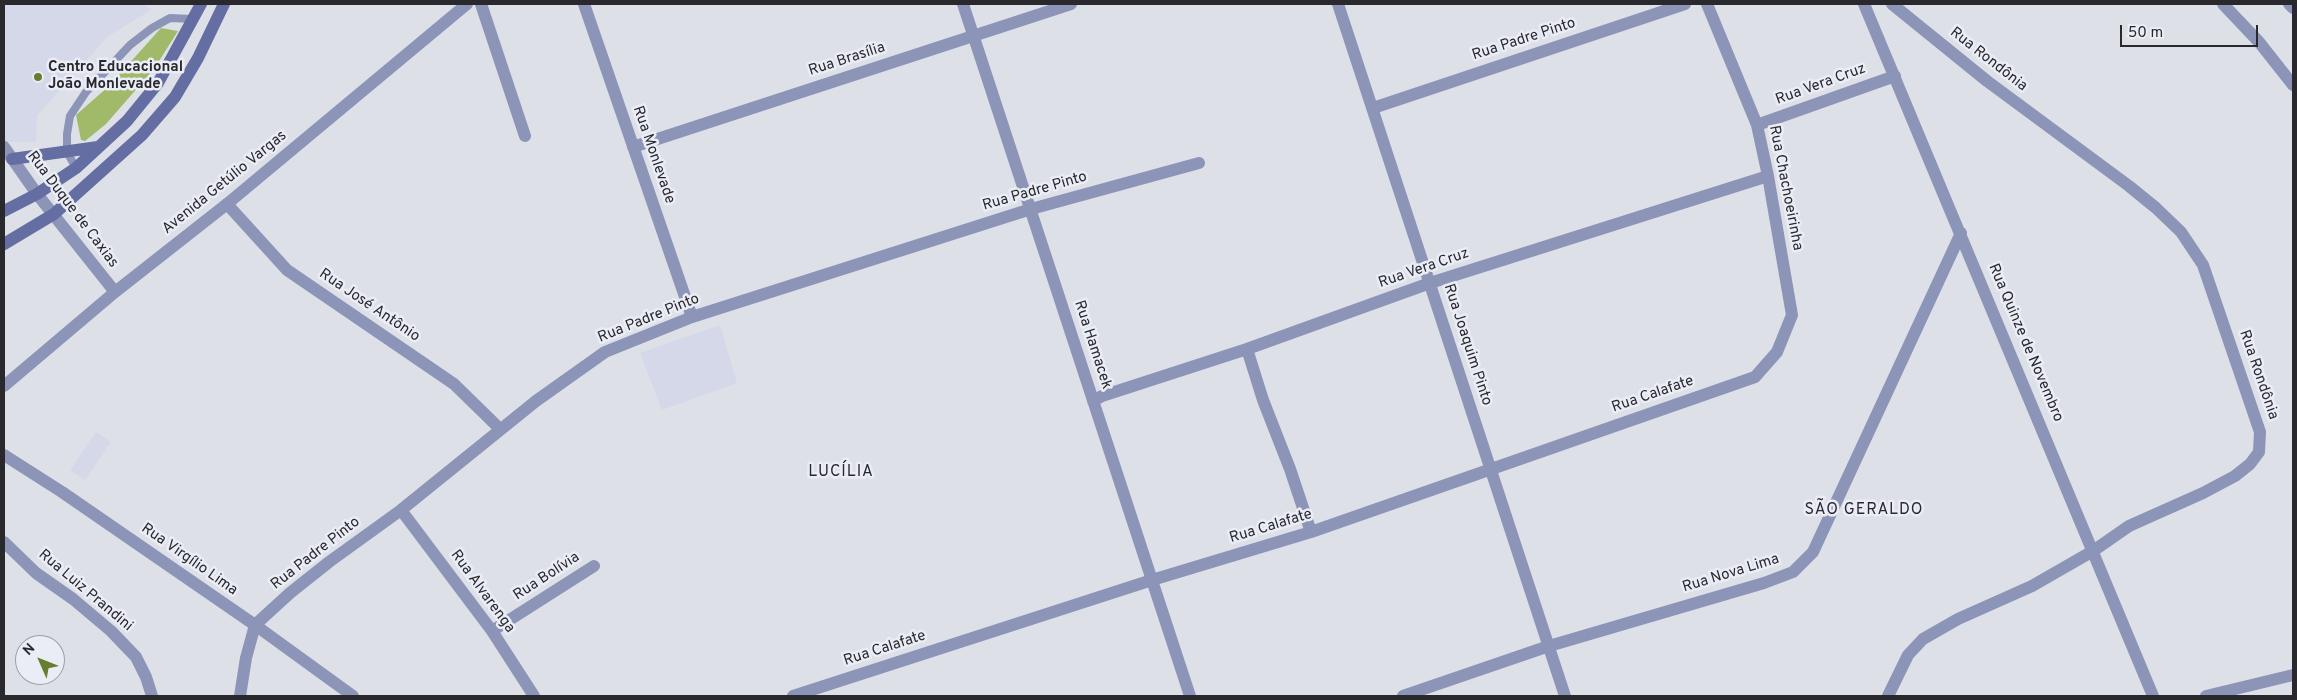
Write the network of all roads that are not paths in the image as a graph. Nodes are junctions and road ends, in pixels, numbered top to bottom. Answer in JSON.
{"nodes":[{"id":1,"x":201,"y":4,"type":"edge"},
{"id":2,"x":224,"y":4,"type":"edge"},
{"id":3,"x":467,"y":4,"type":"edge"},
{"id":4,"x":481,"y":4,"type":"edge"},
{"id":5,"x":584,"y":4,"type":"edge"},
{"id":6,"x":963,"y":4,"type":"edge"},
{"id":7,"x":1071,"y":4,"type":"edge"},
{"id":8,"x":1338,"y":4,"type":"edge"},
{"id":9,"x":1685,"y":4,"type":"edge"},
{"id":10,"x":1707,"y":4,"type":"edge"},
{"id":11,"x":1864,"y":4,"type":"edge"},
{"id":12,"x":1892,"y":4,"type":"edge"},
{"id":13,"x":2222,"y":4,"type":"edge"},
{"id":14,"x":2289,"y":4,"type":"edge"},
{"id":15,"x":2293,"y":8,"type":"edge"},
{"id":16,"x":192,"y":19,"type":"junction"},
{"id":17,"x":973,"y":36,"type":"junction"},
{"id":18,"x":1895,"y":76,"type":"junction"},
{"id":19,"x":2293,"y":86,"type":"edge"},
{"id":20,"x":1373,"y":108,"type":"junction"},
{"id":21,"x":1757,"y":125,"type":"junction"},
{"id":22,"x":525,"y":136,"type":"dead end"},
{"id":23,"x":4,"y":147,"type":"edge"},
{"id":24,"x":98,"y":147,"type":"junction"},
{"id":25,"x":633,"y":147,"type":"junction"},
{"id":26,"x":67,"y":152,"type":"junction"},
{"id":27,"x":12,"y":159,"type":"junction"},
{"id":28,"x":1199,"y":164,"type":"dead end"},
{"id":29,"x":76,"y":168,"type":"junction"},
{"id":30,"x":1768,"y":176,"type":"junction"},
{"id":31,"x":37,"y":194,"type":"junction"},
{"id":32,"x":227,"y":204,"type":"junction"},
{"id":33,"x":1031,"y":209,"type":"junction"},
{"id":34,"x":4,"y":211,"type":"edge"},
{"id":35,"x":54,"y":214,"type":"junction"},
{"id":36,"x":1961,"y":233,"type":"junction"},
{"id":37,"x":4,"y":244,"type":"edge"},
{"id":38,"x":1430,"y":283,"type":"junction"},
{"id":39,"x":115,"y":292,"type":"junction"},
{"id":40,"x":692,"y":317,"type":"junction"},
{"id":41,"x":1247,"y":349,"type":"junction"},
{"id":42,"x":1755,"y":376,"type":"joint"},
{"id":43,"x":4,"y":386,"type":"edge"},
{"id":44,"x":1093,"y":401,"type":"junction"},
{"id":45,"x":500,"y":429,"type":"junction"},
{"id":46,"x":4,"y":455,"type":"edge"},
{"id":47,"x":1490,"y":469,"type":"junction"},
{"id":48,"x":401,"y":510,"type":"junction"},
{"id":49,"x":1311,"y":532,"type":"junction"},
{"id":50,"x":4,"y":542,"type":"edge"},
{"id":51,"x":2093,"y":551,"type":"junction"},
{"id":52,"x":594,"y":566,"type":"dead end"},
{"id":53,"x":1152,"y":580,"type":"junction"},
{"id":54,"x":255,"y":625,"type":"junction"},
{"id":55,"x":492,"y":631,"type":"junction"},
{"id":56,"x":1549,"y":646,"type":"junction"},
{"id":57,"x":2293,"y":675,"type":"edge"},
{"id":58,"x":152,"y":696,"type":"edge"},
{"id":59,"x":240,"y":696,"type":"edge"},
{"id":60,"x":353,"y":696,"type":"edge"},
{"id":61,"x":534,"y":696,"type":"edge"},
{"id":62,"x":793,"y":696,"type":"edge"},
{"id":63,"x":1190,"y":696,"type":"edge"},
{"id":64,"x":1403,"y":696,"type":"edge"},
{"id":65,"x":1565,"y":696,"type":"edge"},
{"id":66,"x":1888,"y":696,"type":"edge"},
{"id":67,"x":2153,"y":696,"type":"edge"},
{"id":68,"x":2206,"y":696,"type":"edge"}],
"edges":[{"from":1,"to":16,"type":"main road"},
{"from":2,"to":35,"type":"main road"},
{"from":3,"to":32,"type":"street","name":"Avenida Getúlio Vargas"},
{"from":4,"to":22,"type":"street"},
{"from":5,"to":25,"type":"street","name":"Rua Monlevade"},
{"from":6,"to":17,"type":"street","name":"Rua Hamacek"},
{"from":7,"to":17,"type":"street","name":"Rua Brasília"},
{"from":8,"to":20,"type":"street","name":"Rua Joaquim Pinto"},
{"from":9,"to":20,"type":"street","name":"Rua Padre Pinto"},
{"from":10,"to":21,"type":"street","name":"Rua Chachoeirinha"},
{"from":11,"to":18,"type":"street","name":"Rua Quinze de Novembro"},
{"from":12,"to":51,"type":"street","name":"Rua Rondônia"},
{"from":13,"to":19,"type":"street"},
{"from":14,"to":15,"type":"street"},
{"from":16,"to":24,"type":"main road"},
{"from":16,"to":26,"type":"lane"},
{"from":17,"to":25,"type":"street","name":"Rua Brasília"},
{"from":17,"to":33,"type":"street","name":"Rua Hamacek"},
{"from":18,"to":21,"type":"street","name":"Rua Vera Cruz"},
{"from":18,"to":36,"type":"street","name":"Rua Quinze de Novembro"},
{"from":20,"to":38,"type":"street","name":"Rua Joaquim Pinto"},
{"from":21,"to":30,"type":"street","name":"Rua Chachoeirinha"},
{"from":23,"to":27,"type":"street","name":"Rua Duque de Caxias"},
{"from":24,"to":26,"type":"main road"},
{"from":24,"to":29,"type":"main road"},
{"from":25,"to":40,"type":"street","name":"Rua Monlevade"},
{"from":26,"to":27,"type":"main road"},
{"from":26,"to":29,"type":"lane"},
{"from":27,"to":31,"type":"street","name":"Rua Duque de Caxias"},
{"from":28,"to":33,"type":"street","name":"Rua Padre Pinto"},
{"from":29,"to":31,"type":"main road"},
{"from":30,"to":38,"type":"street","name":"Rua Vera Cruz"},
{"from":30,"to":42,"type":"street","name":"Rua Chachoeirinha"},
{"from":31,"to":34,"type":"main road"},
{"from":31,"to":35,"type":"street","name":"Rua Duque de Caxias"},
{"from":32,"to":39,"type":"street","name":"Avenida Getúlio Vargas"},
{"from":32,"to":45,"type":"street","name":"Rua José Antônio"},
{"from":33,"to":40,"type":"street","name":"Rua Padre Pinto"},
{"from":33,"to":44,"type":"street","name":"Rua Hamacek"},
{"from":35,"to":37,"type":"main road"},
{"from":35,"to":39,"type":"street","name":"Rua Duque de Caxias"},
{"from":36,"to":51,"type":"street","name":"Rua Quinze de Novembro"},
{"from":36,"to":56,"type":"street","name":"Rua Nova Lima"},
{"from":38,"to":41,"type":"street","name":"Rua Vera Cruz"},
{"from":38,"to":47,"type":"street","name":"Rua Joaquim Pinto"},
{"from":39,"to":43,"type":"street","name":"Avenida Getúlio Vargas"},
{"from":40,"to":45,"type":"street","name":"Rua Padre Pinto"},
{"from":41,"to":44,"type":"street","name":"Rua Vera Cruz"},
{"from":41,"to":49,"type":"street"},
{"from":42,"to":47,"type":"street","name":"Rua Calafate"},
{"from":44,"to":53,"type":"street","name":"Rua Hamacek"},
{"from":45,"to":48,"type":"street","name":"Rua Padre Pinto"},
{"from":46,"to":54,"type":"street","name":"Rua Virgílio Lima"},
{"from":47,"to":49,"type":"street","name":"Rua Calafate"},
{"from":47,"to":56,"type":"street","name":"Rua Joaquim Pinto"},
{"from":48,"to":54,"type":"street","name":"Rua Padre Pinto"},
{"from":48,"to":55,"type":"street","name":"Rua Alvarenga"},
{"from":49,"to":53,"type":"street","name":"Rua Calafate"},
{"from":50,"to":58,"type":"street","name":"Rua Luiz Prandini"},
{"from":51,"to":66,"type":"street","name":"Rua Rondônia"},
{"from":51,"to":67,"type":"street","name":"Rua Quinze de Novembro"},
{"from":52,"to":55,"type":"street","name":"Rua Bolívia"},
{"from":53,"to":62,"type":"street","name":"Rua Calafate"},
{"from":53,"to":63,"type":"street","name":"Rua Hamacek"},
{"from":54,"to":59,"type":"street"},
{"from":54,"to":60,"type":"street","name":"Rua Virgílio Lima"},
{"from":55,"to":61,"type":"street","name":"Rua Alvarenga"},
{"from":56,"to":64,"type":"street","name":"Rua Nova Lima"},
{"from":56,"to":65,"type":"street","name":"Rua Joaquim Pinto"},
{"from":57,"to":68,"type":"street"}]}
